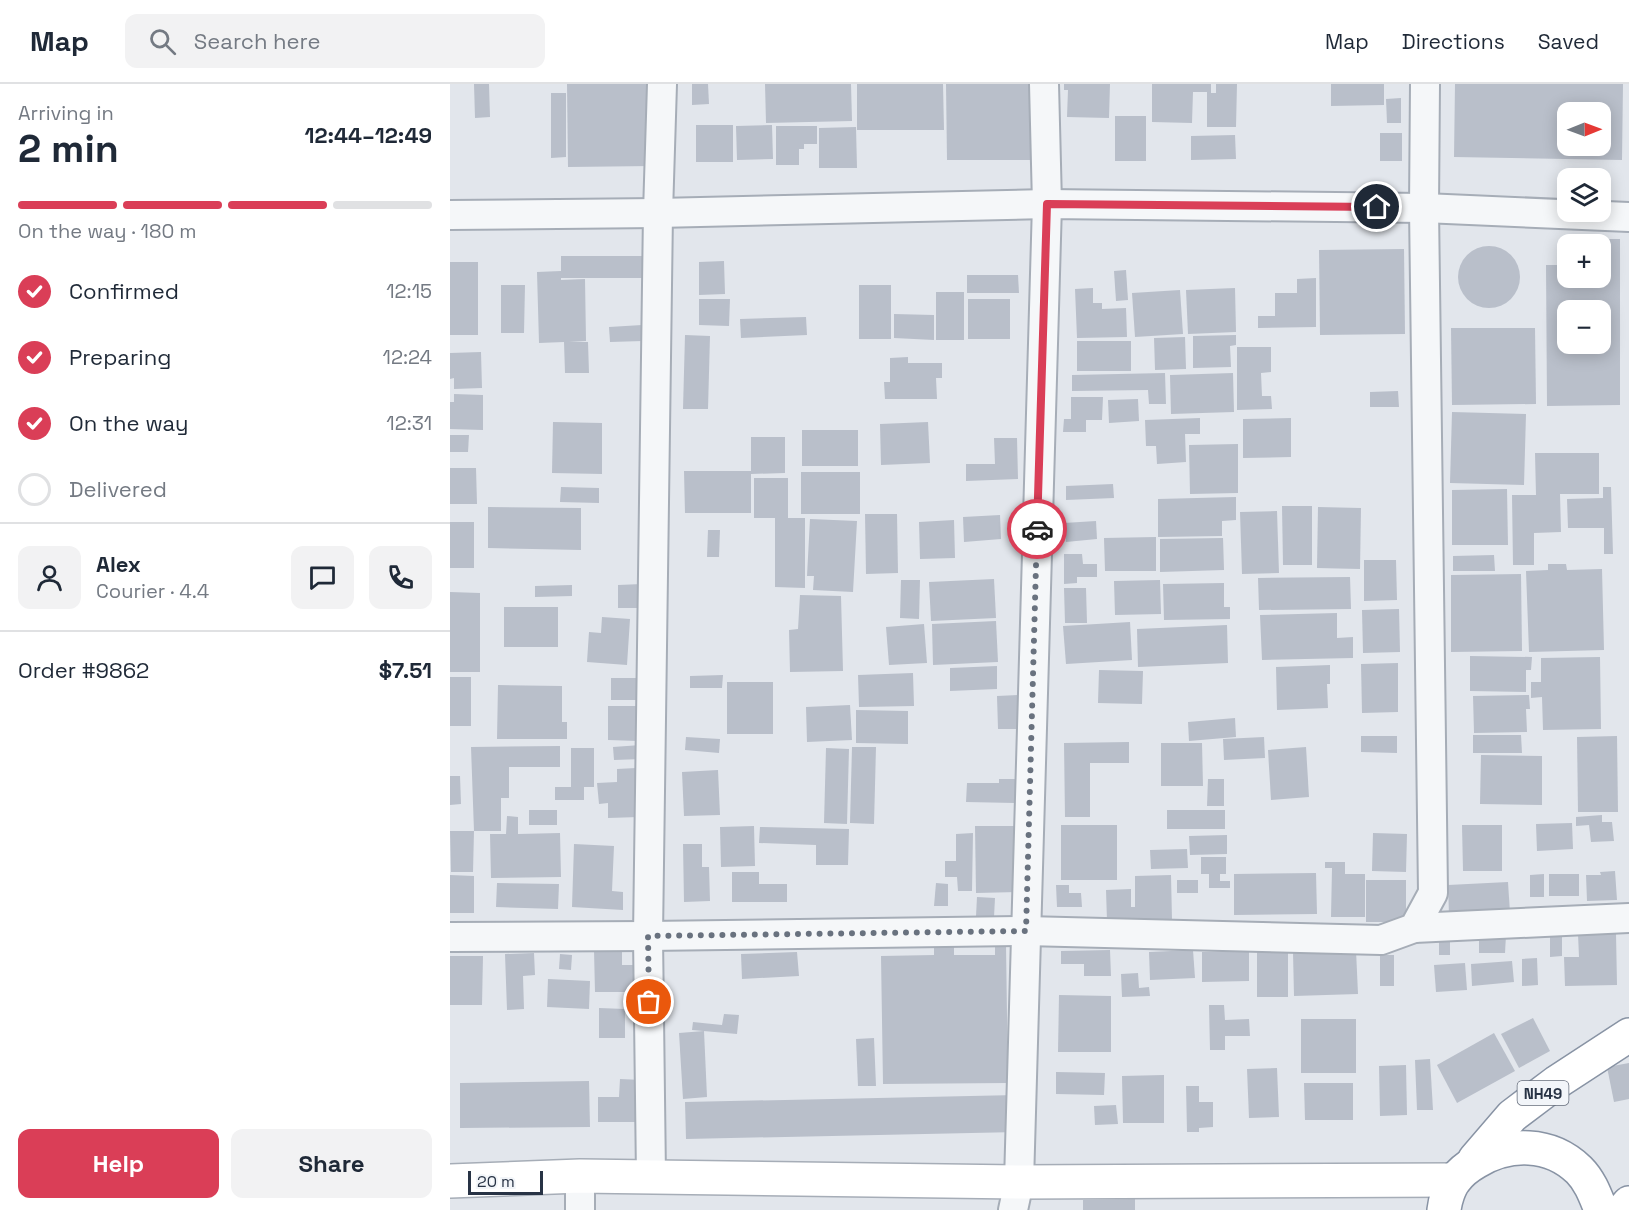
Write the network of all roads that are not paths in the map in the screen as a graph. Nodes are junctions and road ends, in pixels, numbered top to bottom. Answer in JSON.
{"nodes":[{"id":1,"x":662,"y":84,"type":"edge"},
{"id":2,"x":1044,"y":84,"type":"edge"},
{"id":3,"x":1425,"y":84,"type":"edge"},
{"id":4,"x":1047,"y":204,"type":"junction"},
{"id":5,"x":1424,"y":208,"type":"junction"},
{"id":6,"x":658,"y":213,"type":"junction"},
{"id":7,"x":450,"y":214,"type":"edge"},
{"id":8,"x":1629,"y":217,"type":"edge"},
{"id":9,"x":1629,"y":918,"type":"edge"},
{"id":10,"x":1414,"y":928,"type":"junction"},
{"id":11,"x":1026,"y":931,"type":"junction"},
{"id":12,"x":648,"y":936,"type":"junction"},
{"id":13,"x":450,"y":937,"type":"edge"},
{"id":14,"x":1629,"y":1035,"type":"edge"},
{"id":15,"x":580,"y":1176,"type":"junction"},
{"id":16,"x":651,"y":1177,"type":"junction"},
{"id":17,"x":450,"y":1181,"type":"edge"},
{"id":18,"x":1456,"y":1185,"type":"edge"},
{"id":19,"x":1016,"y":1196,"type":"edge"},
{"id":20,"x":1629,"y":1203,"type":"edge"},
{"id":21,"x":580,"y":1210,"type":"edge"},
{"id":22,"x":1601,"y":1210,"type":"edge"},
{"id":23,"x":1623,"y":1210,"type":"edge"}],
"edges":[{"from":1,"to":6,"type":"street"},
{"from":2,"to":4,"type":"street"},
{"from":3,"to":5,"type":"street"},
{"from":4,"to":5,"type":"street"},
{"from":4,"to":6,"type":"street"},
{"from":4,"to":11,"type":"street"},
{"from":5,"to":8,"type":"street"},
{"from":5,"to":10,"type":"street"},
{"from":6,"to":7,"type":"street"},
{"from":6,"to":12,"type":"street"},
{"from":9,"to":10,"type":"street"},
{"from":10,"to":11,"type":"street"},
{"from":11,"to":12,"type":"street"},
{"from":11,"to":19,"type":"street"},
{"from":12,"to":13,"type":"street"},
{"from":12,"to":16,"type":"street"},
{"from":14,"to":18,"type":"main road","number":"NH49"},
{"from":15,"to":16,"type":"main road"},
{"from":15,"to":17,"type":"main road"},
{"from":15,"to":21,"type":"street"},
{"from":16,"to":19,"type":"main road"},
{"from":18,"to":19,"type":"main road"},
{"from":18,"to":22,"type":"main road"},
{"from":20,"to":23,"type":"main road"}]}
